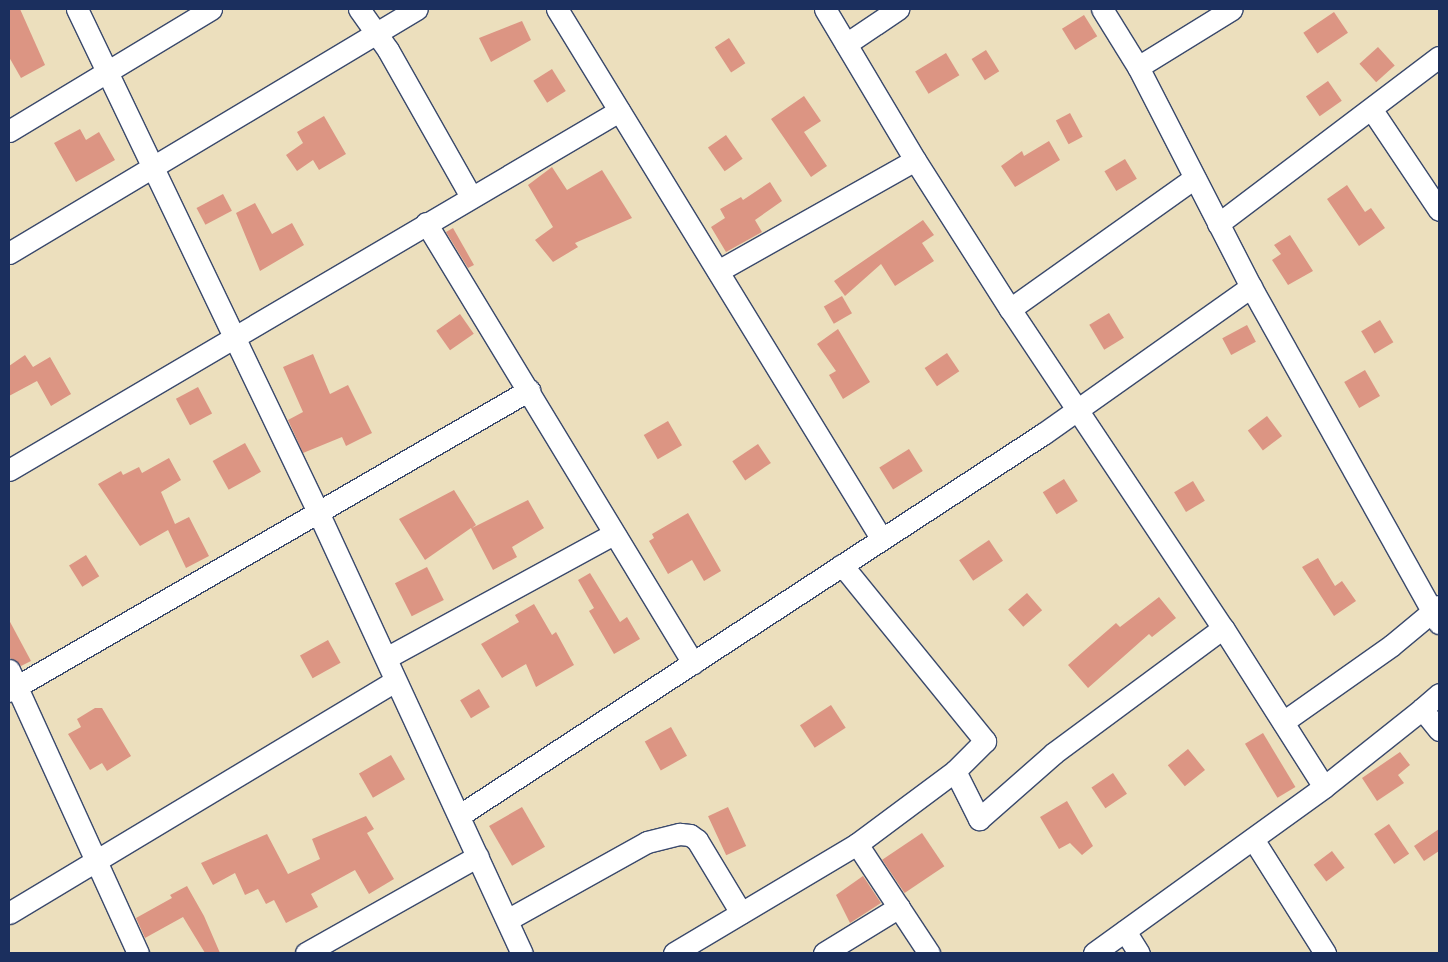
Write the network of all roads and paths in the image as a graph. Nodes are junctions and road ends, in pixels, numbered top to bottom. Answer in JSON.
{"nodes":[{"id":1,"x":77,"y":9,"type":"edge"},
{"id":2,"x":211,"y":9,"type":"edge"},
{"id":3,"x":359,"y":9,"type":"edge"},
{"id":4,"x":416,"y":9,"type":"edge"},
{"id":5,"x":557,"y":9,"type":"edge"},
{"id":6,"x":825,"y":9,"type":"edge"},
{"id":7,"x":898,"y":9,"type":"edge"},
{"id":8,"x":1102,"y":9,"type":"edge"},
{"id":9,"x":1232,"y":9,"type":"edge"},
{"id":10,"x":377,"y":32,"type":"junction"},
{"id":11,"x":846,"y":44,"type":"junction"},
{"id":12,"x":1439,"y":57,"type":"edge"},
{"id":13,"x":1138,"y":67,"type":"junction"},
{"id":14,"x":107,"y":73,"type":"junction"},
{"id":15,"x":1372,"y":110,"type":"junction"},
{"id":16,"x":619,"y":111,"type":"junction"},
{"id":17,"x":9,"y":131,"type":"edge"},
{"id":18,"x":915,"y":160,"type":"junction"},
{"id":19,"x":151,"y":167,"type":"junction"},
{"id":20,"x":1194,"y":178,"type":"junction"},
{"id":21,"x":471,"y":197,"type":"junction"},
{"id":22,"x":1439,"y":210,"type":"edge"},
{"id":23,"x":426,"y":223,"type":"junction"},
{"id":24,"x":1218,"y":224,"type":"junction"},
{"id":25,"x":9,"y":253,"type":"edge"},
{"id":26,"x":718,"y":271,"type":"junction"},
{"id":27,"x":1250,"y":287,"type":"junction"},
{"id":28,"x":1010,"y":309,"type":"junction"},
{"id":29,"x":233,"y":337,"type":"junction"},
{"id":30,"x":529,"y":390,"type":"junction"},
{"id":31,"x":1076,"y":410,"type":"junction"},
{"id":32,"x":9,"y":470,"type":"edge"},
{"id":33,"x":317,"y":510,"type":"junction"},
{"id":34,"x":614,"y":534,"type":"junction"},
{"id":35,"x":881,"y":538,"type":"junction"},
{"id":36,"x":842,"y":565,"type":"junction"},
{"id":37,"x":1437,"y":614,"type":"edge"},
{"id":38,"x":1223,"y":628,"type":"junction"},
{"id":39,"x":386,"y":658,"type":"junction"},
{"id":40,"x":693,"y":663,"type":"junction"},
{"id":41,"x":396,"y":680,"type":"junction"},
{"id":42,"x":11,"y":682,"type":"edge"},
{"id":43,"x":1439,"y":694,"type":"edge"},
{"id":44,"x":1422,"y":709,"type":"junction"},
{"id":45,"x":1283,"y":722,"type":"junction"},
{"id":46,"x":1439,"y":730,"type":"edge"},
{"id":47,"x":955,"y":771,"type":"junction"},
{"id":48,"x":1324,"y":786,"type":"junction"},
{"id":49,"x":460,"y":815,"type":"junction"},
{"id":50,"x":1254,"y":839,"type":"junction"},
{"id":51,"x":857,"y":844,"type":"junction"},
{"id":52,"x":478,"y":856,"type":"junction"},
{"id":53,"x":95,"y":860,"type":"junction"},
{"id":54,"x":899,"y":907,"type":"junction"},
{"id":55,"x":9,"y":913,"type":"edge"},
{"id":56,"x":741,"y":913,"type":"junction"},
{"id":57,"x":507,"y":920,"type":"junction"},
{"id":58,"x":1125,"y":931,"type":"junction"},
{"id":59,"x":138,"y":953,"type":"edge"},
{"id":60,"x":306,"y":953,"type":"edge"},
{"id":61,"x":522,"y":953,"type":"edge"},
{"id":62,"x":674,"y":953,"type":"edge"},
{"id":63,"x":824,"y":953,"type":"edge"},
{"id":64,"x":929,"y":953,"type":"edge"},
{"id":65,"x":1094,"y":953,"type":"edge"},
{"id":66,"x":1139,"y":953,"type":"edge"},
{"id":67,"x":1325,"y":953,"type":"edge"}],
"edges":[{"from":1,"to":14,"type":"street"},
{"from":2,"to":14,"type":"street"},
{"from":3,"to":10,"type":"street"},
{"from":4,"to":10,"type":"street"},
{"from":5,"to":16,"type":"street"},
{"from":6,"to":11,"type":"street"},
{"from":7,"to":11,"type":"street"},
{"from":8,"to":13,"type":"street"},
{"from":9,"to":13,"type":"street"},
{"from":10,"to":19,"type":"street"},
{"from":10,"to":21,"type":"street"},
{"from":11,"to":18,"type":"street"},
{"from":12,"to":15,"type":"street"},
{"from":13,"to":20,"type":"street"},
{"from":14,"to":17,"type":"street"},
{"from":14,"to":19,"type":"street"},
{"from":15,"to":22,"type":"street"},
{"from":15,"to":24,"type":"street"},
{"from":16,"to":21,"type":"street"},
{"from":16,"to":26,"type":"street"},
{"from":18,"to":26,"type":"street"},
{"from":18,"to":28,"type":"street"},
{"from":19,"to":25,"type":"street"},
{"from":19,"to":29,"type":"street"},
{"from":20,"to":24,"type":"street"},
{"from":20,"to":28,"type":"street"},
{"from":21,"to":23,"type":"street"},
{"from":23,"to":29,"type":"street"},
{"from":23,"to":30,"type":"street"},
{"from":24,"to":27,"type":"street"},
{"from":26,"to":35,"type":"street"},
{"from":27,"to":31,"type":"street"},
{"from":27,"to":37,"type":"street"},
{"from":28,"to":31,"type":"street"},
{"from":29,"to":32,"type":"street"},
{"from":29,"to":33,"type":"street"},
{"from":30,"to":33,"type":"street"},
{"from":30,"to":34,"type":"street"},
{"from":31,"to":35,"type":"street"},
{"from":31,"to":38,"type":"street"},
{"from":33,"to":39,"type":"street"},
{"from":33,"to":42,"type":"street"},
{"from":34,"to":39,"type":"street"},
{"from":34,"to":40,"type":"street"},
{"from":35,"to":36,"type":"street"},
{"from":36,"to":40,"type":"street"},
{"from":36,"to":47,"type":"street"},
{"from":37,"to":45,"type":"street"},
{"from":38,"to":45,"type":"street"},
{"from":38,"to":47,"type":"street"},
{"from":39,"to":41,"type":"street"},
{"from":40,"to":49,"type":"street"},
{"from":41,"to":49,"type":"street"},
{"from":41,"to":53,"type":"street"},
{"from":42,"to":53,"type":"street"},
{"from":43,"to":44,"type":"street"},
{"from":44,"to":46,"type":"street"},
{"from":44,"to":48,"type":"street"},
{"from":45,"to":48,"type":"street"},
{"from":47,"to":51,"type":"street"},
{"from":48,"to":50,"type":"street"},
{"from":49,"to":52,"type":"street"},
{"from":50,"to":58,"type":"street"},
{"from":50,"to":67,"type":"street"},
{"from":51,"to":54,"type":"street"},
{"from":51,"to":56,"type":"street"},
{"from":52,"to":57,"type":"street"},
{"from":52,"to":60,"type":"street"},
{"from":53,"to":55,"type":"street"},
{"from":53,"to":59,"type":"street"},
{"from":54,"to":63,"type":"street"},
{"from":54,"to":64,"type":"street"},
{"from":56,"to":57,"type":"street"},
{"from":56,"to":62,"type":"street"},
{"from":57,"to":61,"type":"street"},
{"from":58,"to":65,"type":"street"},
{"from":58,"to":66,"type":"street"}]}
